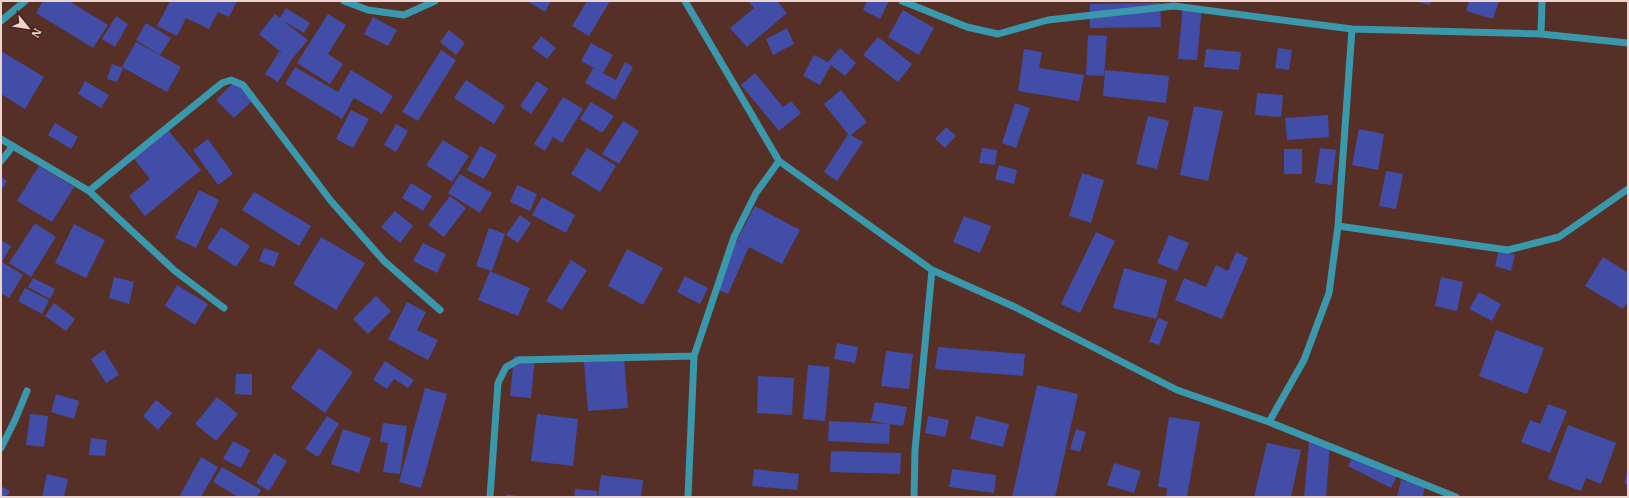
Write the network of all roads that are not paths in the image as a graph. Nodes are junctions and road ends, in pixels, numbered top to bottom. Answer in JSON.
{"nodes":[{"id":1,"x":25,"y":1,"type":"edge"},
{"id":2,"x":344,"y":1,"type":"edge"},
{"id":3,"x":436,"y":1,"type":"edge"},
{"id":4,"x":685,"y":1,"type":"edge"},
{"id":5,"x":902,"y":1,"type":"edge"},
{"id":6,"x":1542,"y":1,"type":"edge"},
{"id":7,"x":1173,"y":3,"type":"edge"},
{"id":8,"x":1,"y":21,"type":"edge"},
{"id":9,"x":1352,"y":29,"type":"junction"},
{"id":10,"x":1541,"y":34,"type":"junction"},
{"id":11,"x":1628,"y":43,"type":"edge"},
{"id":12,"x":1,"y":139,"type":"edge"},
{"id":13,"x":13,"y":146,"type":"junction"},
{"id":14,"x":1,"y":161,"type":"edge"},
{"id":15,"x":779,"y":161,"type":"junction"},
{"id":16,"x":1628,"y":189,"type":"edge"},
{"id":17,"x":89,"y":191,"type":"junction"},
{"id":18,"x":1338,"y":226,"type":"junction"},
{"id":19,"x":932,"y":270,"type":"junction"},
{"id":20,"x":224,"y":308,"type":"dead end"},
{"id":21,"x":440,"y":310,"type":"dead end"},
{"id":22,"x":694,"y":356,"type":"junction"},
{"id":23,"x":26,"y":391,"type":"dead end"},
{"id":24,"x":1269,"y":422,"type":"junction"},
{"id":25,"x":1,"y":448,"type":"edge"},
{"id":26,"x":490,"y":497,"type":"edge"},
{"id":27,"x":688,"y":497,"type":"edge"},
{"id":28,"x":914,"y":497,"type":"edge"},
{"id":29,"x":1456,"y":497,"type":"edge"}],
"edges":[{"from":1,"to":8,"type":"street"},
{"from":2,"to":3,"type":"street"},
{"from":4,"to":15,"type":"street"},
{"from":5,"to":7,"type":"street"},
{"from":6,"to":10,"type":"street"},
{"from":7,"to":9,"type":"street"},
{"from":9,"to":10,"type":"street"},
{"from":9,"to":18,"type":"street"},
{"from":10,"to":11,"type":"street"},
{"from":12,"to":13,"type":"street"},
{"from":13,"to":14,"type":"street"},
{"from":13,"to":17,"type":"street"},
{"from":15,"to":19,"type":"street"},
{"from":15,"to":22,"type":"street"},
{"from":16,"to":18,"type":"street"},
{"from":17,"to":20,"type":"street"},
{"from":17,"to":21,"type":"street"},
{"from":18,"to":24,"type":"street"},
{"from":19,"to":24,"type":"street"},
{"from":19,"to":28,"type":"street"},
{"from":22,"to":26,"type":"street"},
{"from":22,"to":27,"type":"street"},
{"from":23,"to":25,"type":"street"},
{"from":24,"to":29,"type":"street"}]}
